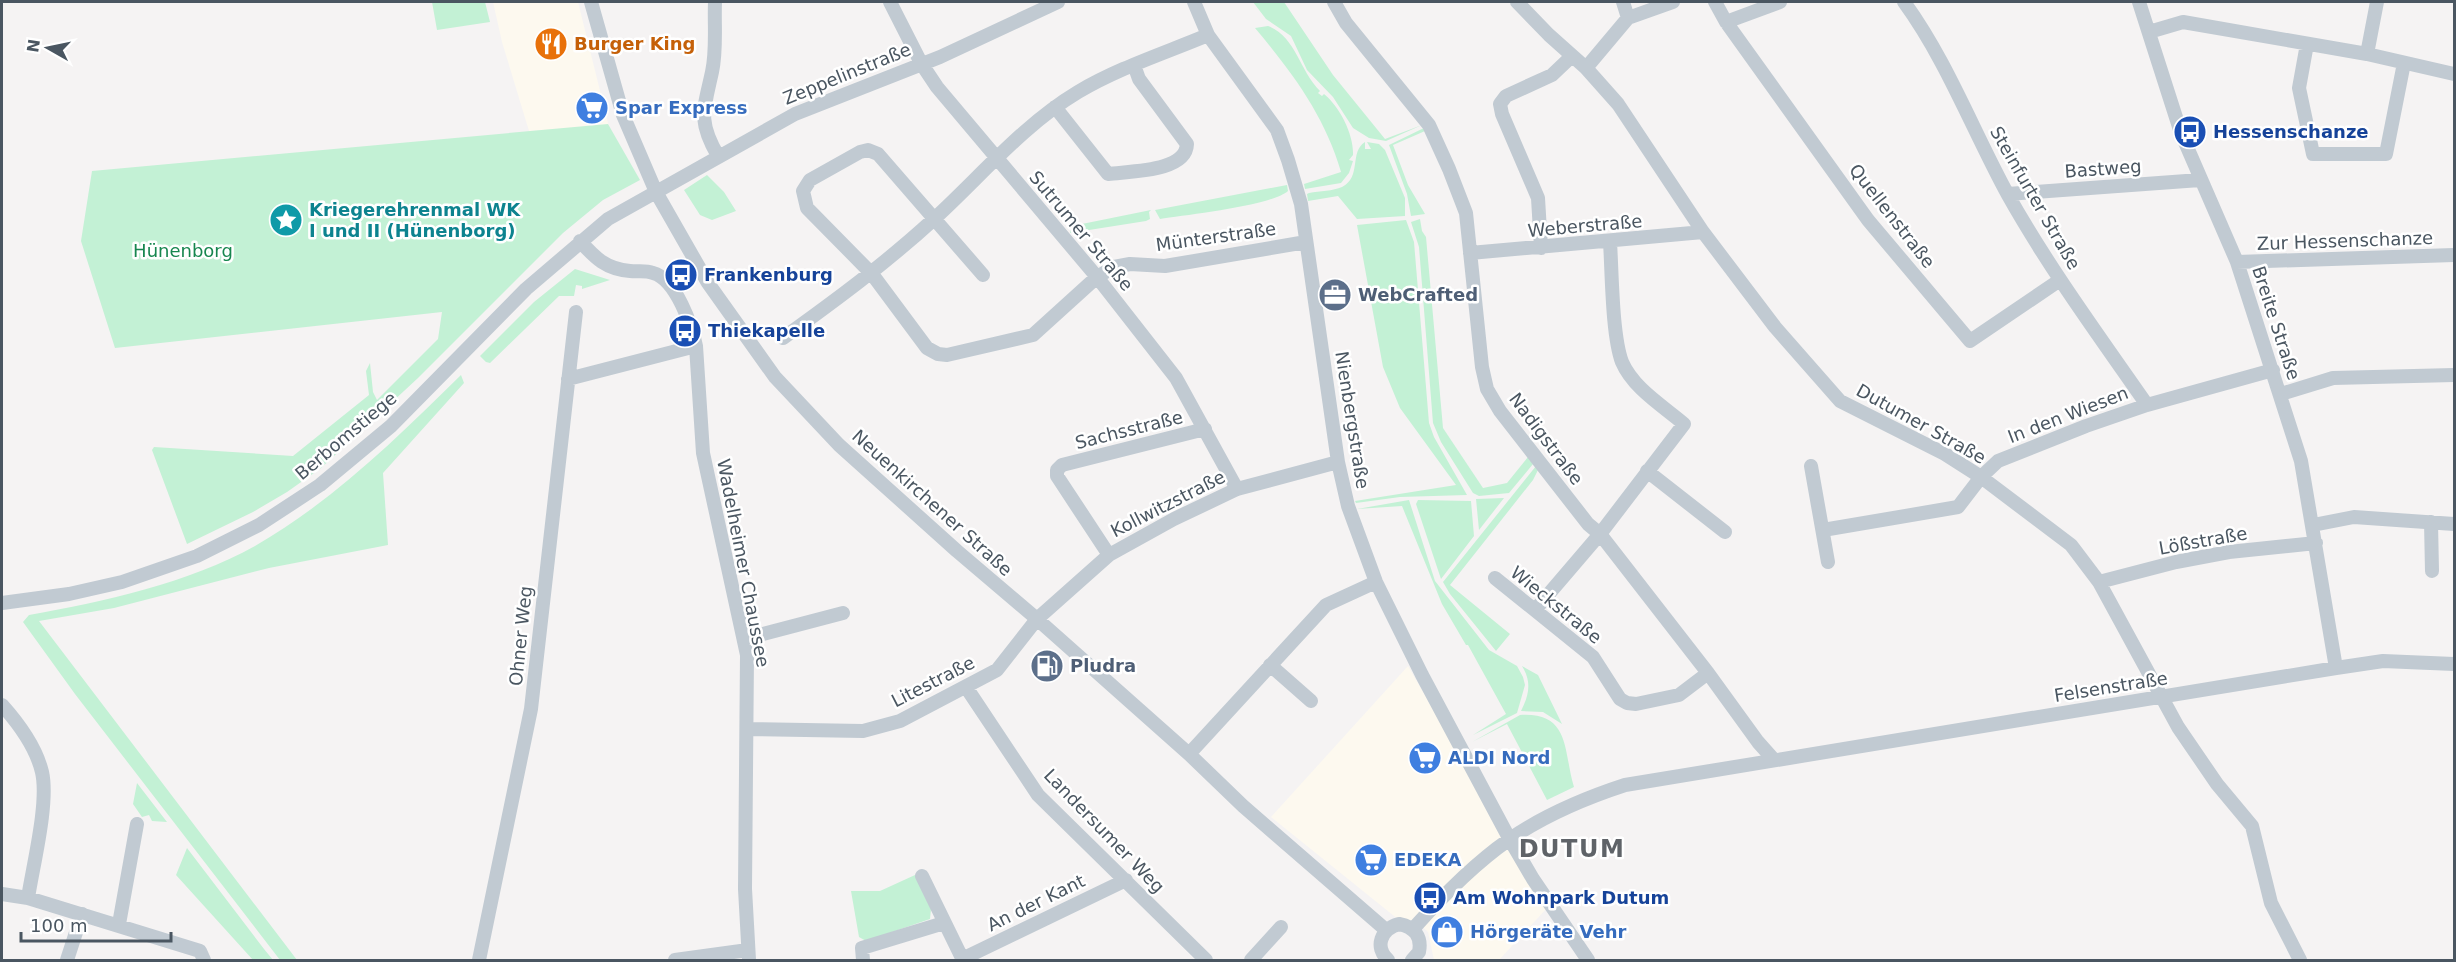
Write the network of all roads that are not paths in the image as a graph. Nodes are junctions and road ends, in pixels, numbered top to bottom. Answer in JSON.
{"nodes":[{"id":1,"x":591,"y":2,"type":"edge"},
{"id":2,"x":715,"y":2,"type":"edge"},
{"id":3,"x":890,"y":2,"type":"edge"},
{"id":4,"x":1194,"y":2,"type":"edge"},
{"id":5,"x":1334,"y":2,"type":"edge"},
{"id":6,"x":1517,"y":2,"type":"edge"},
{"id":7,"x":1623,"y":2,"type":"edge"},
{"id":8,"x":1674,"y":2,"type":"edge"},
{"id":9,"x":1715,"y":2,"type":"edge"},
{"id":10,"x":1780,"y":2,"type":"edge"},
{"id":11,"x":1904,"y":2,"type":"edge"},
{"id":12,"x":2139,"y":2,"type":"edge"},
{"id":13,"x":2377,"y":2,"type":"edge"},
{"id":14,"x":1049,"y":3,"type":"edge"},
{"id":15,"x":1628,"y":18,"type":"junction"},
{"id":16,"x":1726,"y":22,"type":"junction"},
{"id":17,"x":2149,"y":32,"type":"junction"},
{"id":18,"x":1208,"y":35,"type":"junction"},
{"id":19,"x":2307,"y":44,"type":"junction"},
{"id":20,"x":2367,"y":54,"type":"junction"},
{"id":21,"x":1572,"y":56,"type":"junction"},
{"id":22,"x":921,"y":63,"type":"junction"},
{"id":23,"x":2404,"y":63,"type":"junction"},
{"id":24,"x":1134,"y":65,"type":"junction"},
{"id":25,"x":1586,"y":68,"type":"junction"},
{"id":26,"x":2454,"y":74,"type":"edge"},
{"id":27,"x":1055,"y":107,"type":"junction"},
{"id":28,"x":718,"y":156,"type":"junction"},
{"id":29,"x":996,"y":158,"type":"junction"},
{"id":30,"x":2200,"y":180,"type":"junction"},
{"id":31,"x":656,"y":192,"type":"junction"},
{"id":32,"x":2008,"y":194,"type":"junction"},
{"id":33,"x":936,"y":218,"type":"junction"},
{"id":34,"x":1703,"y":232,"type":"junction"},
{"id":35,"x":580,"y":241,"type":"junction"},
{"id":36,"x":1306,"y":242,"type":"junction"},
{"id":37,"x":1610,"y":242,"type":"junction"},
{"id":38,"x":1541,"y":248,"type":"junction"},
{"id":39,"x":1470,"y":253,"type":"junction"},
{"id":40,"x":2454,"y":255,"type":"edge"},
{"id":41,"x":2237,"y":262,"type":"junction"},
{"id":42,"x":872,"y":274,"type":"junction"},
{"id":43,"x":983,"y":275,"type":"dead end"},
{"id":44,"x":1098,"y":277,"type":"junction"},
{"id":45,"x":2060,"y":280,"type":"junction"},
{"id":46,"x":576,"y":312,"type":"dead end"},
{"id":47,"x":783,"y":338,"type":"dead end"},
{"id":48,"x":696,"y":346,"type":"junction"},
{"id":49,"x":2273,"y":370,"type":"junction"},
{"id":50,"x":2454,"y":375,"type":"edge"},
{"id":51,"x":568,"y":379,"type":"junction"},
{"id":52,"x":2281,"y":394,"type":"junction"},
{"id":53,"x":2146,"y":405,"type":"junction"},
{"id":54,"x":1205,"y":429,"type":"junction"},
{"id":55,"x":1338,"y":462,"type":"junction"},
{"id":56,"x":1811,"y":466,"type":"dead end"},
{"id":57,"x":1647,"y":471,"type":"junction"},
{"id":58,"x":1981,"y":477,"type":"junction"},
{"id":59,"x":1237,"y":489,"type":"junction"},
{"id":60,"x":2432,"y":522,"type":"junction"},
{"id":61,"x":2454,"y":524,"type":"edge"},
{"id":62,"x":2313,"y":525,"type":"junction"},
{"id":63,"x":1823,"y":530,"type":"junction"},
{"id":64,"x":1725,"y":532,"type":"dead end"},
{"id":65,"x":1600,"y":534,"type":"junction"},
{"id":66,"x":2316,"y":543,"type":"junction"},
{"id":67,"x":1109,"y":555,"type":"junction"},
{"id":68,"x":1828,"y":562,"type":"dead end"},
{"id":69,"x":2432,"y":571,"type":"dead end"},
{"id":70,"x":1495,"y":578,"type":"dead end"},
{"id":71,"x":1376,"y":582,"type":"junction"},
{"id":72,"x":2099,"y":582,"type":"junction"},
{"id":73,"x":2,"y":603,"type":"edge"},
{"id":74,"x":1535,"y":610,"type":"junction"},
{"id":75,"x":843,"y":613,"type":"dead end"},
{"id":76,"x":1037,"y":619,"type":"junction"},
{"id":77,"x":744,"y":639,"type":"junction"},
{"id":78,"x":2454,"y":664,"type":"edge"},
{"id":79,"x":1270,"y":665,"type":"junction"},
{"id":80,"x":2336,"y":668,"type":"junction"},
{"id":81,"x":1708,"y":673,"type":"junction"},
{"id":82,"x":966,"y":687,"type":"junction"},
{"id":83,"x":2162,"y":696,"type":"junction"},
{"id":84,"x":1311,"y":701,"type":"dead end"},
{"id":85,"x":2,"y":705,"type":"edge"},
{"id":86,"x":748,"y":729,"type":"junction"},
{"id":87,"x":1189,"y":754,"type":"junction"},
{"id":88,"x":1774,"y":760,"type":"junction"},
{"id":89,"x":137,"y":824,"type":"dead end"},
{"id":90,"x":1509,"y":838,"type":"junction"},
{"id":91,"x":922,"y":876,"type":"dead end"},
{"id":92,"x":1126,"y":880,"type":"junction"},
{"id":93,"x":2,"y":894,"type":"edge"},
{"id":94,"x":28,"y":898,"type":"junction"},
{"id":95,"x":82,"y":914,"type":"junction"},
{"id":96,"x":944,"y":923,"type":"junction"},
{"id":97,"x":119,"y":924,"type":"junction"},
{"id":98,"x":1281,"y":927,"type":"dead end"},
{"id":99,"x":1413,"y":929,"type":"junction"},
{"id":100,"x":1386,"y":930,"type":"junction"},
{"id":101,"x":748,"y":955,"type":"edge"},
{"id":102,"x":67,"y":960,"type":"edge"},
{"id":103,"x":204,"y":960,"type":"edge"},
{"id":104,"x":479,"y":960,"type":"edge"},
{"id":105,"x":675,"y":960,"type":"edge"},
{"id":106,"x":863,"y":960,"type":"edge"},
{"id":107,"x":962,"y":960,"type":"edge"},
{"id":108,"x":1206,"y":960,"type":"edge"},
{"id":109,"x":1251,"y":960,"type":"edge"},
{"id":110,"x":1386,"y":960,"type":"edge"},
{"id":111,"x":1414,"y":960,"type":"edge"},
{"id":112,"x":1588,"y":960,"type":"edge"},
{"id":113,"x":2300,"y":960,"type":"edge"}],
"edges":[{"from":1,"to":31,"type":"street","name":"Neuenkirchener Straße"},
{"from":2,"to":28,"type":"street"},
{"from":3,"to":22,"type":"street","name":"Sutrumer Straße"},
{"from":4,"to":18,"type":"street","name":"Nienbergstraße"},
{"from":5,"to":39,"type":"street","name":"Nadigstraße"},
{"from":6,"to":21,"type":"street","name":"Dutumer Straße"},
{"from":7,"to":15,"type":"street"},
{"from":8,"to":15,"type":"street"},
{"from":9,"to":16,"type":"street"},
{"from":10,"to":16,"type":"street"},
{"from":11,"to":32,"type":"street","name":"Steinfurter Straße"},
{"from":12,"to":17,"type":"street","name":"Breite Straße"},
{"from":13,"to":20,"type":"street"},
{"from":14,"to":22,"type":"street","name":"Zeppelinstraße"},
{"from":15,"to":25,"type":"street"},
{"from":16,"to":45,"type":"street","name":"Quellenstraße"},
{"from":17,"to":19,"type":"street"},
{"from":17,"to":30,"type":"street","name":"Breite Straße"},
{"from":18,"to":24,"type":"street"},
{"from":18,"to":36,"type":"street","name":"Nienbergstraße"},
{"from":19,"to":20,"type":"street"},
{"from":19,"to":23,"type":"street"},
{"from":20,"to":23,"type":"street"},
{"from":21,"to":25,"type":"street","name":"Dutumer Straße"},
{"from":21,"to":38,"type":"street"},
{"from":22,"to":28,"type":"street","name":"Zeppelinstraße"},
{"from":22,"to":29,"type":"street","name":"Sutrumer Straße"},
{"from":23,"to":26,"type":"street"},
{"from":24,"to":27,"type":"street"},
{"from":24,"to":27,"type":"street"},
{"from":25,"to":34,"type":"street","name":"Dutumer Straße"},
{"from":27,"to":29,"type":"street"},
{"from":28,"to":31,"type":"street","name":"Zeppelinstraße"},
{"from":29,"to":33,"type":"street"},
{"from":29,"to":44,"type":"street","name":"Sutrumer Straße"},
{"from":30,"to":32,"type":"street","name":"Bastweg"},
{"from":30,"to":41,"type":"street","name":"Breite Straße"},
{"from":31,"to":35,"type":"street","name":"Berbomstiege"},
{"from":31,"to":76,"type":"street","name":"Neuenkirchener Straße"},
{"from":32,"to":45,"type":"street","name":"Steinfurter Straße"},
{"from":33,"to":42,"type":"street"},
{"from":33,"to":42,"type":"street","name":"Münterstraße"},
{"from":33,"to":43,"type":"street"},
{"from":34,"to":37,"type":"street","name":"Weberstraße"},
{"from":34,"to":58,"type":"street","name":"Dutumer Straße"},
{"from":35,"to":48,"type":"street","name":"Wadelheimer Chaussee"},
{"from":35,"to":73,"type":"street","name":"Berbomstiege"},
{"from":36,"to":44,"type":"street","name":"Münterstraße"},
{"from":36,"to":55,"type":"street","name":"Nienbergstraße"},
{"from":37,"to":38,"type":"street","name":"Weberstraße"},
{"from":37,"to":57,"type":"street"},
{"from":38,"to":39,"type":"street","name":"Weberstraße"},
{"from":39,"to":65,"type":"street","name":"Nadigstraße"},
{"from":40,"to":41,"type":"street","name":"Zur Hessenschanze"},
{"from":41,"to":49,"type":"street","name":"Breite Straße"},
{"from":42,"to":44,"type":"street","name":"Münterstraße"},
{"from":42,"to":47,"type":"street"},
{"from":44,"to":54,"type":"street","name":"Sutrumer Straße"},
{"from":45,"to":53,"type":"street","name":"Steinfurter Straße"},
{"from":46,"to":51,"type":"street","name":"Ohner Weg"},
{"from":48,"to":51,"type":"street"},
{"from":48,"to":77,"type":"street","name":"Wadelheimer Chaussee"},
{"from":49,"to":52,"type":"street","name":"Breite Straße"},
{"from":49,"to":53,"type":"street","name":"In den Wiesen"},
{"from":50,"to":52,"type":"street"},
{"from":51,"to":104,"type":"street","name":"Ohner Weg"},
{"from":52,"to":62,"type":"street","name":"Breite Straße"},
{"from":53,"to":58,"type":"street","name":"In den Wiesen"},
{"from":54,"to":59,"type":"street","name":"Sutrumer Straße"},
{"from":54,"to":67,"type":"street","name":"Sachsstraße"},
{"from":55,"to":59,"type":"street","name":"Kollwitzstraße"},
{"from":55,"to":71,"type":"street","name":"Nienbergstraße"},
{"from":56,"to":63,"type":"street"},
{"from":57,"to":64,"type":"street"},
{"from":57,"to":65,"type":"street"},
{"from":58,"to":63,"type":"street","name":"In den Wiesen"},
{"from":58,"to":72,"type":"street","name":"Dutumer Straße"},
{"from":59,"to":67,"type":"street","name":"Kollwitzstraße"},
{"from":60,"to":61,"type":"street"},
{"from":60,"to":62,"type":"street"},
{"from":60,"to":69,"type":"street"},
{"from":62,"to":66,"type":"street","name":"Breite Straße"},
{"from":63,"to":68,"type":"street"},
{"from":65,"to":74,"type":"street"},
{"from":65,"to":81,"type":"street","name":"Nadigstraße"},
{"from":66,"to":72,"type":"street","name":"Lößstraße"},
{"from":66,"to":80,"type":"street","name":"Breite Straße"},
{"from":67,"to":76,"type":"street","name":"Kollwitzstraße"},
{"from":70,"to":74,"type":"street","name":"Wieckstraße"},
{"from":71,"to":79,"type":"street"},
{"from":71,"to":90,"type":"street","name":"Nienbergstraße"},
{"from":72,"to":83,"type":"street","name":"Dutumer Straße"},
{"from":74,"to":81,"type":"street","name":"Wieckstraße"},
{"from":75,"to":77,"type":"street"},
{"from":76,"to":82,"type":"street","name":"Litestraße"},
{"from":76,"to":87,"type":"street","name":"Neuenkirchener Straße"},
{"from":77,"to":86,"type":"street","name":"Wadelheimer Chaussee"},
{"from":78,"to":80,"type":"street","name":"Felsenstraße"},
{"from":79,"to":84,"type":"street"},
{"from":79,"to":87,"type":"street"},
{"from":80,"to":83,"type":"street","name":"Felsenstraße"},
{"from":81,"to":88,"type":"street","name":"Nadigstraße"},
{"from":82,"to":86,"type":"street","name":"Litestraße"},
{"from":82,"to":92,"type":"street","name":"Landersumer Weg"},
{"from":83,"to":88,"type":"street","name":"Felsenstraße"},
{"from":83,"to":113,"type":"street","name":"Dutumer Straße"},
{"from":85,"to":94,"type":"street"},
{"from":86,"to":101,"type":"street","name":"Wadelheimer Chaussee"},
{"from":87,"to":100,"type":"street","name":"Neuenkirchener Straße"},
{"from":88,"to":90,"type":"street","name":"Felsenstraße"},
{"from":89,"to":97,"type":"street"},
{"from":90,"to":99,"type":"street","name":"Felsenstraße"},
{"from":90,"to":112,"type":"street","name":"Nienbergstraße"},
{"from":91,"to":96,"type":"street"},
{"from":92,"to":107,"type":"street","name":"An der Kant"},
{"from":92,"to":108,"type":"street","name":"Landersumer Weg"},
{"from":93,"to":94,"type":"street"},
{"from":94,"to":95,"type":"street"},
{"from":95,"to":97,"type":"street"},
{"from":95,"to":102,"type":"street"},
{"from":96,"to":106,"type":"street"},
{"from":96,"to":107,"type":"street"},
{"from":97,"to":103,"type":"street"},
{"from":98,"to":109,"type":"street"},
{"from":99,"to":100,"type":"street"},
{"from":99,"to":111,"type":"street"},
{"from":100,"to":110,"type":"street"},
{"from":101,"to":105,"type":"street"}]}
